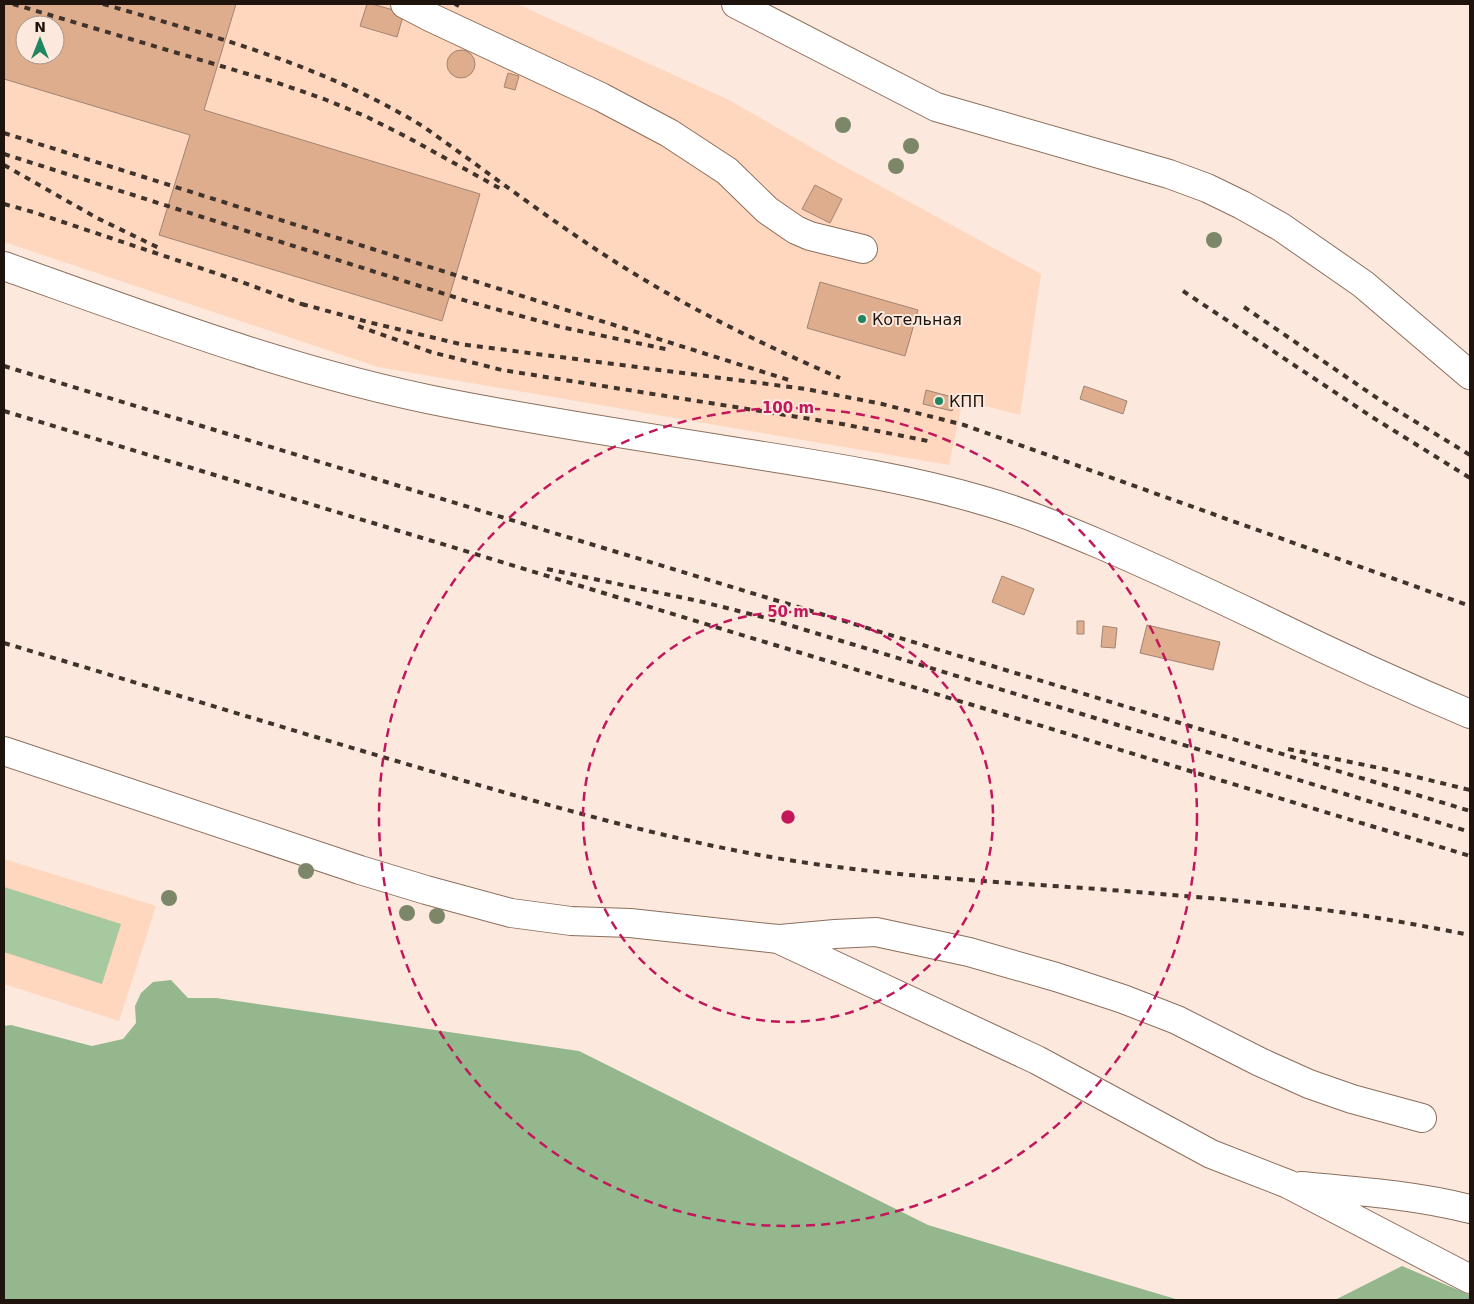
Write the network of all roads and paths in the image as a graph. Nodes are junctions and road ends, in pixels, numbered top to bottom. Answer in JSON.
{"nodes":[{"id":1,"x":405,"y":4,"type":"edge"},
{"id":2,"x":736,"y":4,"type":"edge"},
{"id":3,"x":863,"y":250,"type":"dead end"},
{"id":4,"x":4,"y":266,"type":"edge"},
{"id":5,"x":1470,"y":375,"type":"edge"},
{"id":6,"x":1470,"y":714,"type":"edge"},
{"id":7,"x":4,"y":751,"type":"edge"},
{"id":8,"x":778,"y":939,"type":"junction"},
{"id":9,"x":1422,"y":1118,"type":"dead end"},
{"id":10,"x":1288,"y":1184,"type":"junction"},
{"id":11,"x":1470,"y":1209,"type":"edge"},
{"id":12,"x":1470,"y":1279,"type":"edge"}],
"edges":[{"from":1,"to":3,"type":"lane"},
{"from":2,"to":5,"type":"lane"},
{"from":4,"to":6,"type":"lane"},
{"from":7,"to":8,"type":"lane"},
{"from":8,"to":9,"type":"lane"},
{"from":8,"to":10,"type":"lane"},
{"from":10,"to":11,"type":"lane"},
{"from":10,"to":12,"type":"lane"}]}
